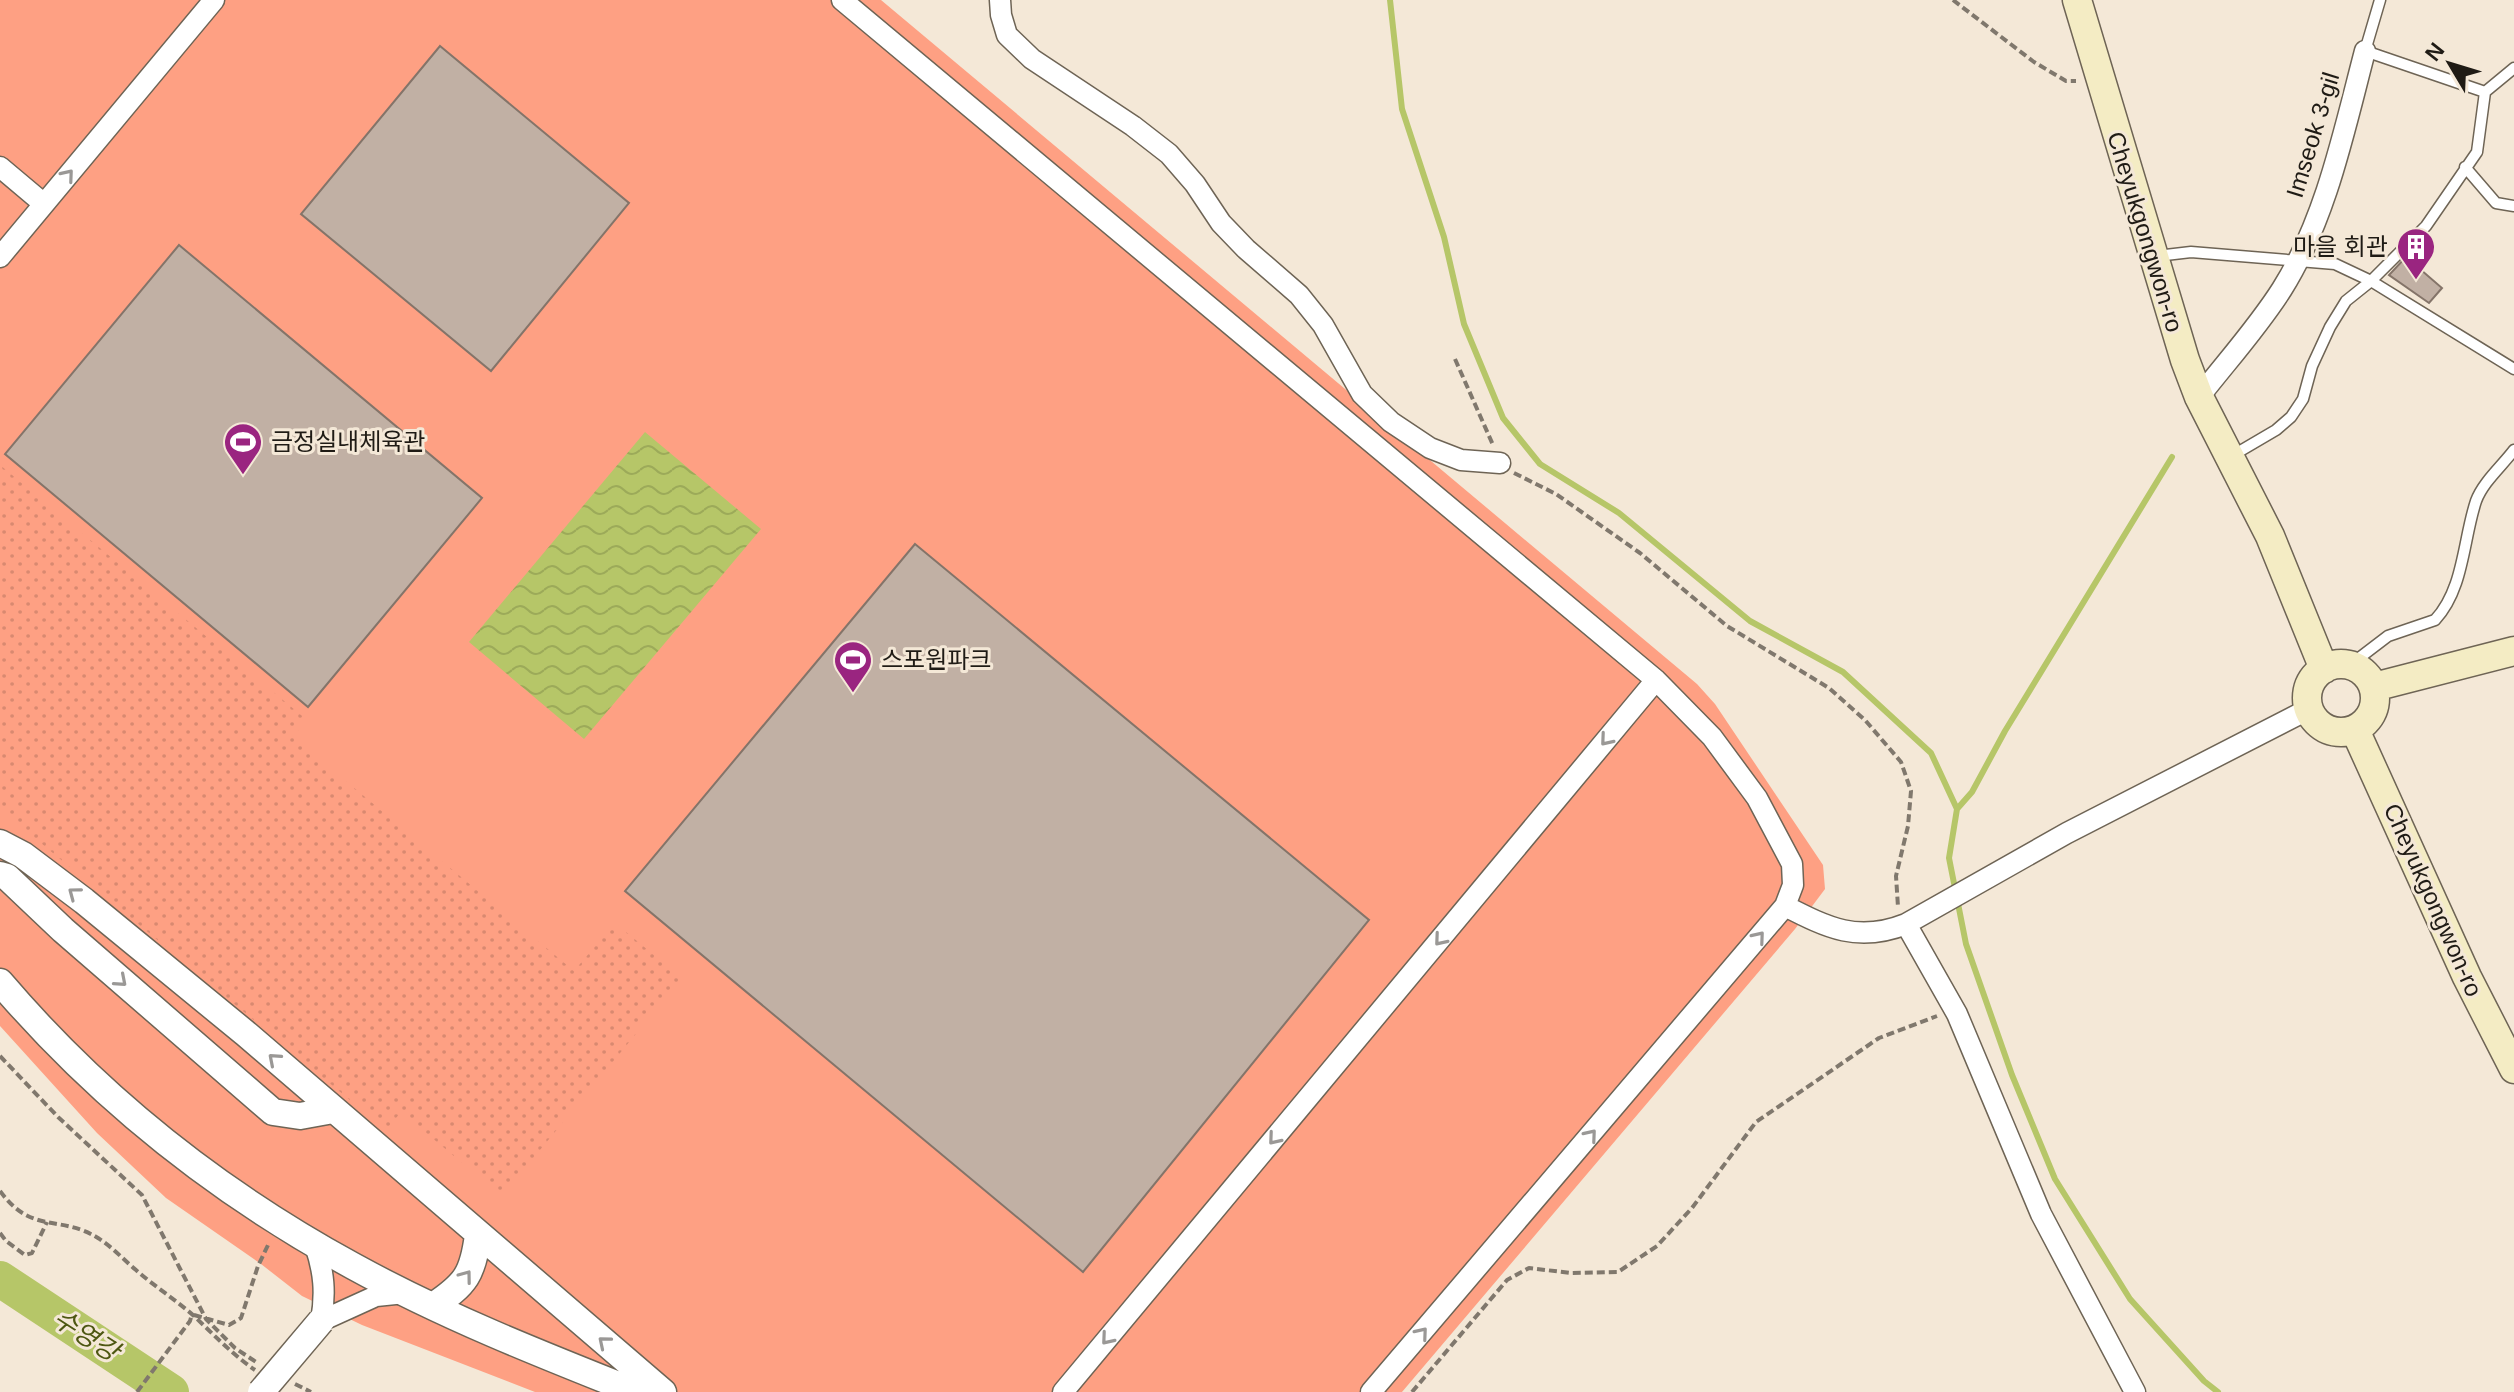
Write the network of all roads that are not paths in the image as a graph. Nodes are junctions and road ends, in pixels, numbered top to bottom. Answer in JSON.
{"nodes":[{"id":1,"x":214,"y":0,"type":"edge"},
{"id":2,"x":842,"y":0,"type":"edge"},
{"id":3,"x":1000,"y":0,"type":"edge"},
{"id":4,"x":2077,"y":0,"type":"edge"},
{"id":5,"x":2380,"y":0,"type":"edge"},
{"id":6,"x":2365,"y":51,"type":"junction"},
{"id":7,"x":2514,"y":68,"type":"edge"},
{"id":8,"x":2485,"y":92,"type":"junction"},
{"id":9,"x":0,"y":167,"type":"edge"},
{"id":10,"x":2465,"y":167,"type":"junction"},
{"id":11,"x":44,"y":204,"type":"junction"},
{"id":12,"x":2514,"y":206,"type":"edge"},
{"id":13,"x":0,"y":257,"type":"edge"},
{"id":14,"x":2153,"y":257,"type":"junction"},
{"id":15,"x":2297,"y":260,"type":"junction"},
{"id":16,"x":2371,"y":281,"type":"junction"},
{"id":17,"x":2514,"y":369,"type":"edge"},
{"id":18,"x":2199,"y":397,"type":"junction"},
{"id":19,"x":2514,"y":450,"type":"edge"},
{"id":20,"x":2229,"y":458,"type":"junction"},
{"id":21,"x":1500,"y":463,"type":"road end"},
{"id":22,"x":2514,"y":651,"type":"edge"},
{"id":23,"x":2337,"y":667,"type":"junction"},
{"id":24,"x":1656,"y":680,"type":"junction"},
{"id":25,"x":2374,"y":687,"type":"junction"},
{"id":26,"x":2309,"y":709,"type":"junction"},
{"id":27,"x":2355,"y":730,"type":"junction"},
{"id":28,"x":0,"y":843,"type":"edge"},
{"id":29,"x":0,"y":875,"type":"edge"},
{"id":30,"x":1785,"y":906,"type":"junction"},
{"id":31,"x":1911,"y":921,"type":"junction"},
{"id":32,"x":0,"y":982,"type":"edge"},
{"id":33,"x":2514,"y":1069,"type":"edge"},
{"id":34,"x":333,"y":1110,"type":"junction"},
{"id":35,"x":478,"y":1235,"type":"junction"},
{"id":36,"x":315,"y":1245,"type":"junction"},
{"id":37,"x":406,"y":1293,"type":"junction"},
{"id":38,"x":433,"y":1306,"type":"junction"},
{"id":39,"x":321,"y":1321,"type":"junction"},
{"id":40,"x":269,"y":1384,"type":"edge"},
{"id":41,"x":636,"y":1392,"type":"edge"},
{"id":42,"x":663,"y":1392,"type":"edge"},
{"id":43,"x":1063,"y":1392,"type":"edge"},
{"id":44,"x":1371,"y":1392,"type":"edge"},
{"id":45,"x":2135,"y":1392,"type":"edge"}],
"edges":[{"from":11,"to":1,"type":"street","one_way":true},
{"from":2,"to":24,"type":"street"},
{"from":3,"to":21,"type":"street"},
{"from":4,"to":14,"type":"main road","name":"Cheyukgongwon-ro"},
{"from":5,"to":6,"type":"lane","name":"Imseok 3-gil"},
{"from":6,"to":8,"type":"lane"},
{"from":6,"to":15,"type":"street","name":"Imseok 3-gil"},
{"from":7,"to":8,"type":"lane"},
{"from":8,"to":10,"type":"lane"},
{"from":9,"to":11,"type":"street"},
{"from":10,"to":12,"type":"lane"},
{"from":10,"to":16,"type":"lane"},
{"from":11,"to":13,"type":"street"},
{"from":14,"to":15,"type":"lane"},
{"from":14,"to":18,"type":"main road","name":"Cheyukgongwon-ro"},
{"from":15,"to":16,"type":"lane"},
{"from":15,"to":18,"type":"street","name":"Imseok 3-gil"},
{"from":16,"to":17,"type":"lane"},
{"from":16,"to":20,"type":"lane"},
{"from":18,"to":20,"type":"main road","name":"Cheyukgongwon-ro"},
{"from":19,"to":23,"type":"lane"},
{"from":20,"to":23,"type":"main road","name":"Cheyukgongwon-ro"},
{"from":22,"to":25,"type":"main road"},
{"from":23,"to":25,"type":"main road"},
{"from":23,"to":26,"type":"main road"},
{"from":24,"to":30,"type":"street"},
{"from":24,"to":43,"type":"street","one_way":true},
{"from":25,"to":27,"type":"main road"},
{"from":26,"to":27,"type":"main road"},
{"from":26,"to":31,"type":"street"},
{"from":27,"to":33,"type":"main road","name":"Cheyukgongwon-ro"},
{"from":34,"to":28,"type":"street","one_way":true},
{"from":29,"to":34,"type":"street","one_way":true},
{"from":30,"to":31,"type":"street"},
{"from":44,"to":30,"type":"street","one_way":true},
{"from":31,"to":45,"type":"street"},
{"from":32,"to":36,"type":"street"},
{"from":34,"to":35,"type":"street"},
{"from":38,"to":35,"type":"street","one_way":true},
{"from":42,"to":35,"type":"street","one_way":true},
{"from":36,"to":37,"type":"street"},
{"from":36,"to":39,"type":"street"},
{"from":37,"to":38,"type":"street"},
{"from":37,"to":39,"type":"street"},
{"from":38,"to":41,"type":"street"},
{"from":39,"to":40,"type":"street","bridge":true}]}
